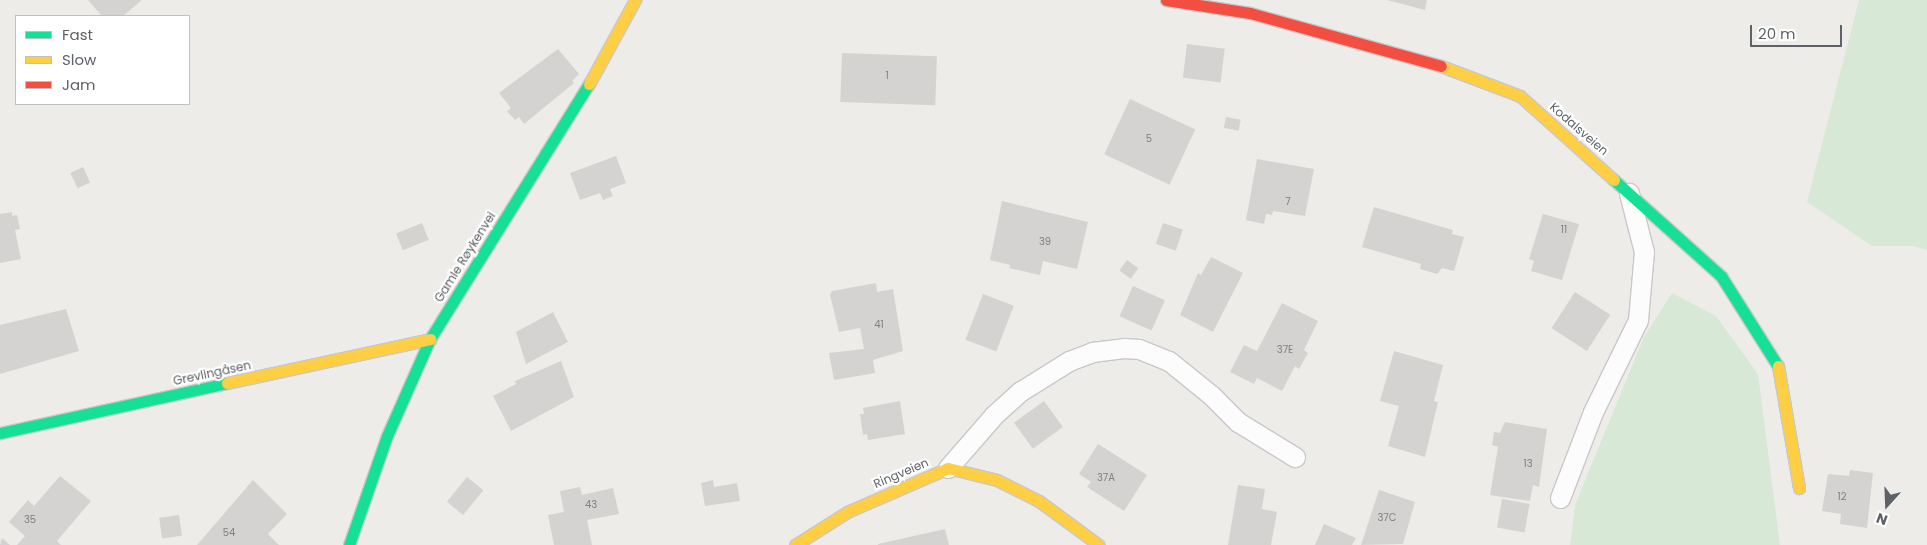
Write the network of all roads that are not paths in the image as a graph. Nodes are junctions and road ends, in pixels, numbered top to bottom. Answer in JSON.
{"nodes":[{"id":1,"x":635,"y":0,"type":"edge"},
{"id":2,"x":1166,"y":0,"type":"edge"},
{"id":3,"x":1628,"y":191,"type":"junction"},
{"id":4,"x":430,"y":339,"type":"junction"},
{"id":5,"x":0,"y":433,"type":"edge"},
{"id":6,"x":1296,"y":457,"type":"dead end"},
{"id":7,"x":948,"y":468,"type":"junction"},
{"id":8,"x":1799,"y":488,"type":"dead end"},
{"id":9,"x":1560,"y":498,"type":"dead end"},
{"id":10,"x":349,"y":545,"type":"edge"},
{"id":11,"x":795,"y":545,"type":"edge"},
{"id":12,"x":1099,"y":545,"type":"edge"}],
"edges":[{"from":1,"to":4,"type":"street","name":"Gamle Røykenvei"},
{"from":2,"to":3,"type":"street","name":"Kodalsveien"},
{"from":3,"to":8,"type":"street","name":"Kodalsveien"},
{"from":3,"to":9,"type":"lane"},
{"from":4,"to":5,"type":"street","name":"Grevlingåsen"},
{"from":4,"to":10,"type":"street","name":"Gamle Røykenvei"},
{"from":6,"to":7,"type":"lane"},
{"from":7,"to":11,"type":"street","name":"Ringveien"},
{"from":7,"to":12,"type":"street","name":"Ringveien"}]}
